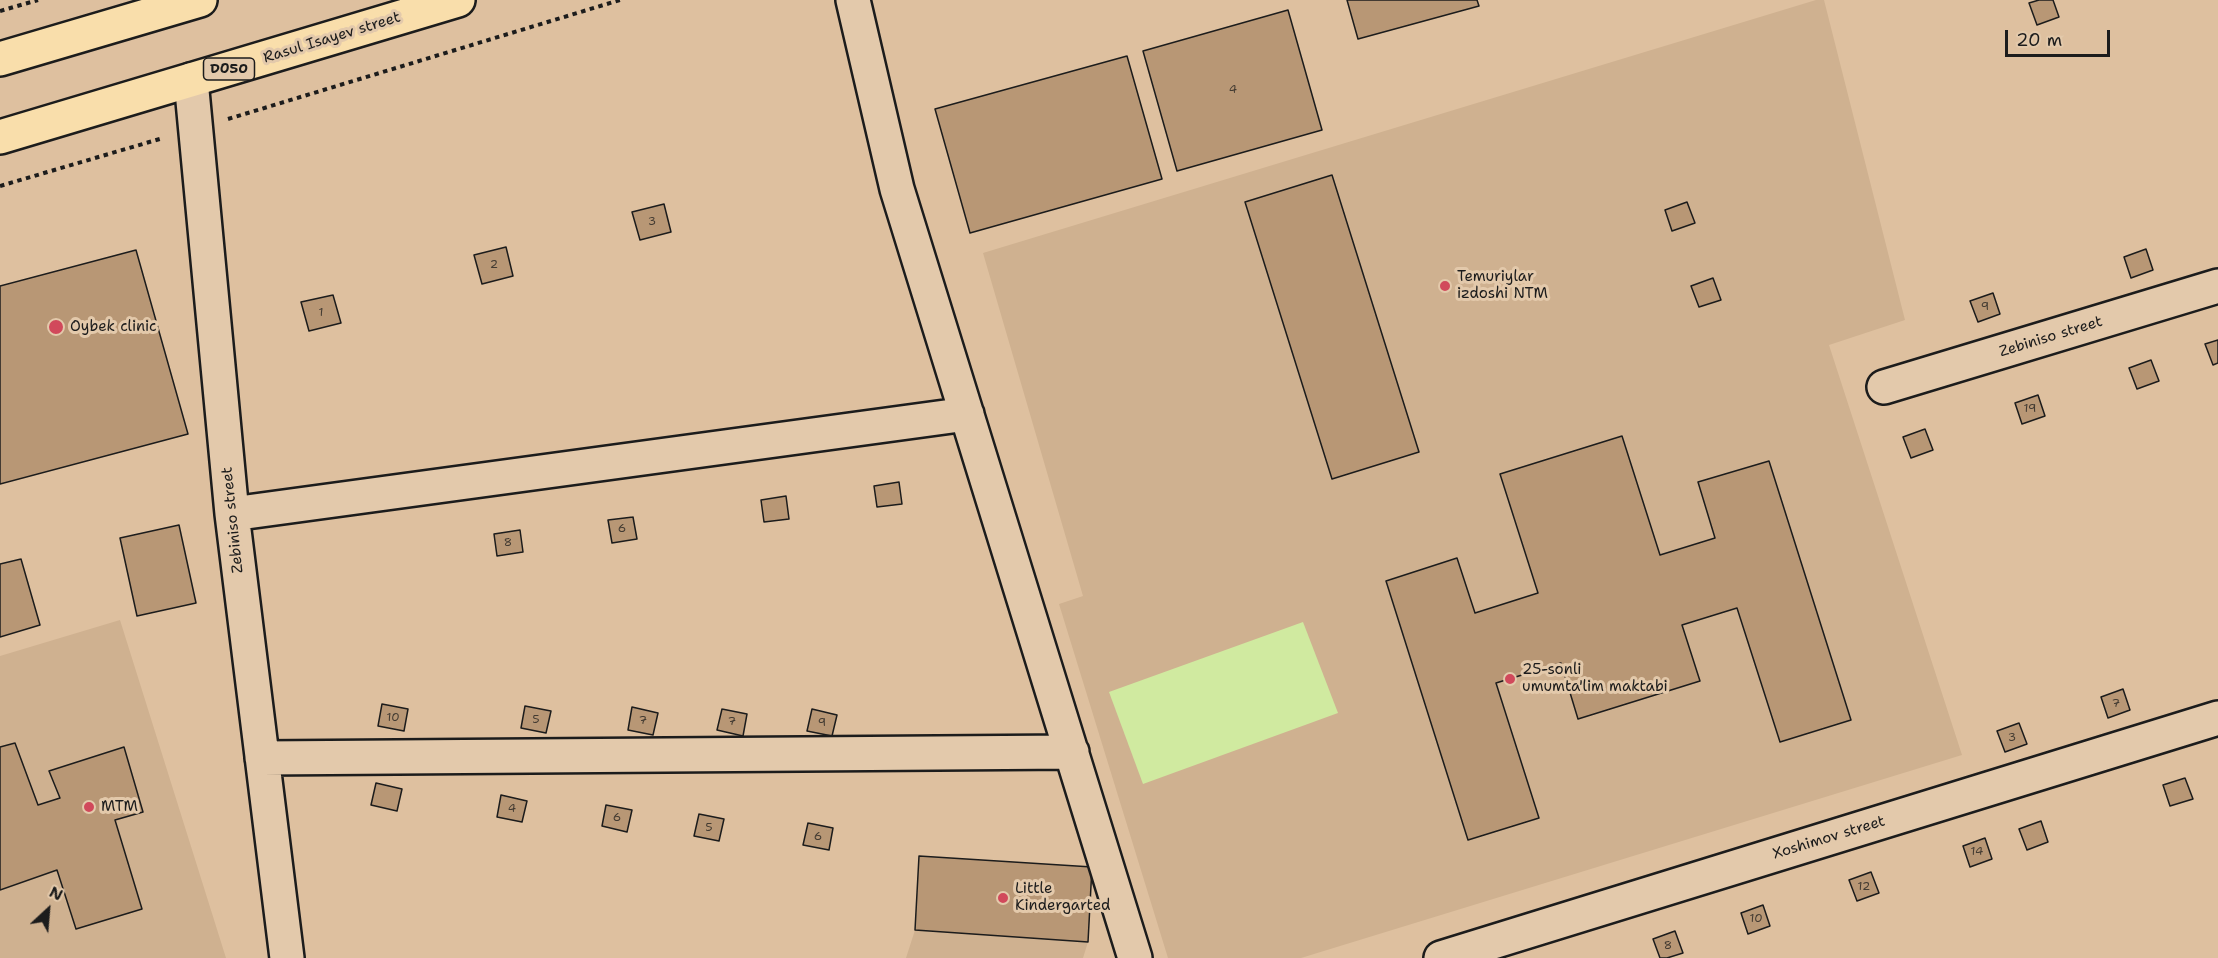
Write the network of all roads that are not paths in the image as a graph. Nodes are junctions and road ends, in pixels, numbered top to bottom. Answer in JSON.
{"nodes":[{"id":1,"x":200,"y":0,"type":"edge"},
{"id":2,"x":458,"y":0,"type":"edge"},
{"id":3,"x":853,"y":0,"type":"edge"},
{"id":4,"x":0,"y":59,"type":"edge"},
{"id":5,"x":191,"y":80,"type":"junction"},
{"id":6,"x":0,"y":137,"type":"edge"},
{"id":7,"x":2218,"y":286,"type":"edge"},
{"id":8,"x":1884,"y":387,"type":"dead end"},
{"id":9,"x":967,"y":414,"type":"junction"},
{"id":10,"x":232,"y":514,"type":"junction"},
{"id":11,"x":2218,"y":718,"type":"edge"},
{"id":12,"x":1072,"y":752,"type":"junction"},
{"id":13,"x":262,"y":758,"type":"junction"},
{"id":14,"x":287,"y":958,"type":"edge"},
{"id":15,"x":1136,"y":958,"type":"edge"},
{"id":16,"x":1441,"y":958,"type":"edge"}],
"edges":[{"from":1,"to":4,"type":"main road"},
{"from":2,"to":5,"type":"main road","name":"Rasul Isayev street","number":"D050"},
{"from":3,"to":9,"type":"street"},
{"from":5,"to":6,"type":"main road","name":"Rasul Isayev street","number":"D050"},
{"from":5,"to":10,"type":"street","name":"Zebiniso street"},
{"from":7,"to":8,"type":"street","name":"Zebiniso street"},
{"from":9,"to":10,"type":"street"},
{"from":9,"to":12,"type":"street"},
{"from":10,"to":13,"type":"street","name":"Zebiniso street"},
{"from":11,"to":16,"type":"street","name":"Xoshimov street"},
{"from":12,"to":13,"type":"street"},
{"from":12,"to":15,"type":"street"},
{"from":13,"to":14,"type":"street","name":"Zebiniso street"}]}
